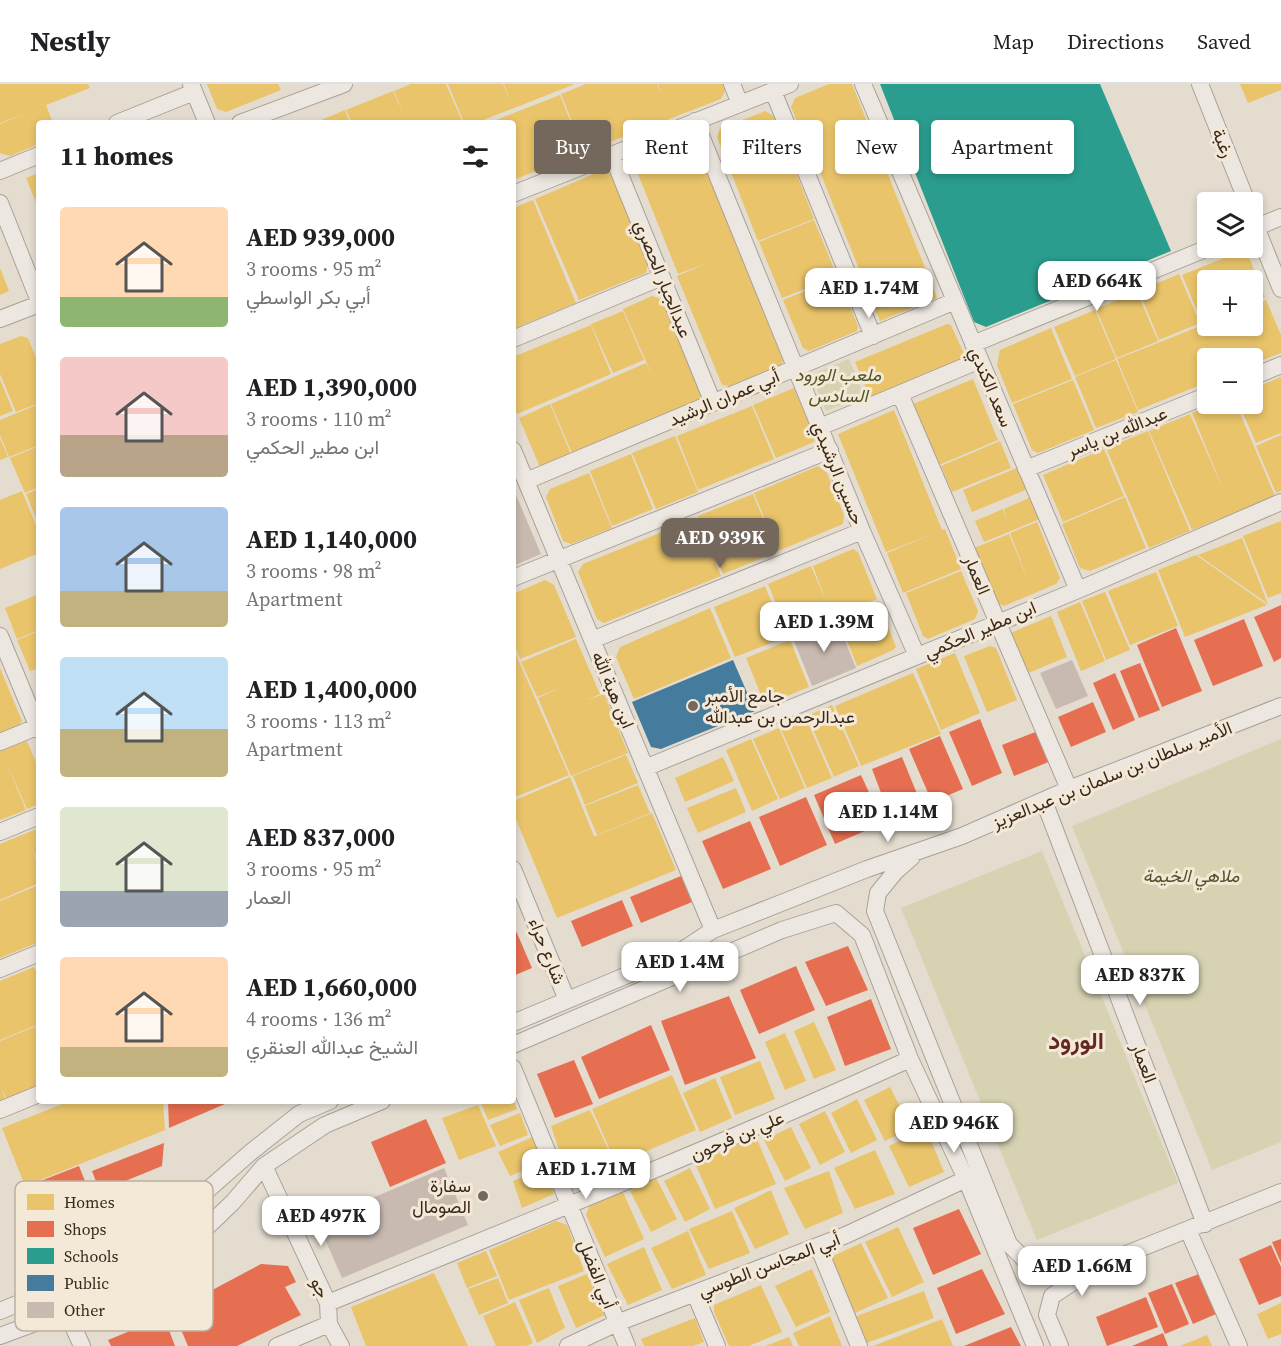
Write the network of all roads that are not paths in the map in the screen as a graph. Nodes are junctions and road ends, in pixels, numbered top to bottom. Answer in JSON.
{"nodes":[{"id":1,"x":344,"y":84,"type":"edge"},
{"id":2,"x":732,"y":84,"type":"edge"},
{"id":3,"x":790,"y":84,"type":"edge"},
{"id":4,"x":863,"y":84,"type":"edge"},
{"id":5,"x":1200,"y":84,"type":"edge"},
{"id":6,"x":192,"y":88,"type":"edge"},
{"id":7,"x":773,"y":91,"type":"junction"},
{"id":8,"x":740,"y":104,"type":"junction"},
{"id":9,"x":123,"y":120,"type":"edge"},
{"id":10,"x":206,"y":120,"type":"edge"},
{"id":11,"x":248,"y":120,"type":"edge"},
{"id":12,"x":698,"y":120,"type":"edge"},
{"id":13,"x":623,"y":150,"type":"edge"},
{"id":14,"x":612,"y":155,"type":"junction"},
{"id":15,"x":36,"y":156,"type":"edge"},
{"id":16,"x":709,"y":156,"type":"edge"},
{"id":17,"x":0,"y":171,"type":"edge"},
{"id":18,"x":1243,"y":192,"type":"edge"},
{"id":19,"x":516,"y":193,"type":"edge"},
{"id":20,"x":0,"y":203,"type":"edge"},
{"id":21,"x":1281,"y":217,"type":"edge"},
{"id":22,"x":1263,"y":222,"type":"edge"},
{"id":23,"x":1263,"y":246,"type":"edge"},
{"id":24,"x":1197,"y":252,"type":"edge"},
{"id":25,"x":663,"y":277,"type":"junction"},
{"id":26,"x":1281,"y":289,"type":"edge"},
{"id":27,"x":36,"y":294,"type":"edge"},
{"id":28,"x":955,"y":301,"type":"junction"},
{"id":29,"x":36,"y":303,"type":"edge"},
{"id":30,"x":0,"y":319,"type":"edge"},
{"id":31,"x":873,"y":336,"type":"junction"},
{"id":32,"x":516,"y":338,"type":"edge"},
{"id":33,"x":973,"y":344,"type":"junction"},
{"id":34,"x":980,"y":360,"type":"junction"},
{"id":35,"x":1281,"y":365,"type":"edge"},
{"id":36,"x":795,"y":368,"type":"junction"},
{"id":37,"x":1263,"y":372,"type":"edge"},
{"id":38,"x":900,"y":394,"type":"junction"},
{"id":39,"x":1197,"y":399,"type":"edge"},
{"id":40,"x":713,"y":403,"type":"junction"},
{"id":41,"x":820,"y":427,"type":"junction"},
{"id":42,"x":830,"y":450,"type":"junction"},
{"id":43,"x":516,"y":457,"type":"edge"},
{"id":44,"x":1026,"y":469,"type":"junction"},
{"id":45,"x":526,"y":482,"type":"junction"},
{"id":46,"x":1281,"y":502,"type":"edge"},
{"id":47,"x":862,"y":531,"type":"junction"},
{"id":48,"x":559,"y":560,"type":"junction"},
{"id":49,"x":516,"y":577,"type":"edge"},
{"id":50,"x":1078,"y":590,"type":"junction"},
{"id":51,"x":997,"y":622,"type":"junction"},
{"id":52,"x":592,"y":640,"type":"junction"},
{"id":53,"x":2,"y":646,"type":"edge"},
{"id":54,"x":917,"y":656,"type":"junction"},
{"id":55,"x":1281,"y":706,"type":"edge"},
{"id":56,"x":36,"y":721,"type":"edge"},
{"id":57,"x":36,"y":729,"type":"edge"},
{"id":58,"x":0,"y":742,"type":"edge"},
{"id":59,"x":645,"y":768,"type":"junction"},
{"id":60,"x":1069,"y":789,"type":"junction"},
{"id":61,"x":1044,"y":801,"type":"junction"},
{"id":62,"x":36,"y":817,"type":"edge"},
{"id":63,"x":0,"y":832,"type":"edge"},
{"id":64,"x":920,"y":849,"type":"junction"},
{"id":65,"x":516,"y":876,"type":"edge"},
{"id":66,"x":713,"y":930,"type":"junction"},
{"id":67,"x":36,"y":954,"type":"edge"},
{"id":68,"x":675,"y":955,"type":"junction"},
{"id":69,"x":0,"y":969,"type":"edge"},
{"id":70,"x":642,"y":969,"type":"junction"},
{"id":71,"x":687,"y":971,"type":"junction"},
{"id":72,"x":651,"y":986,"type":"junction"},
{"id":73,"x":567,"y":1000,"type":"junction"},
{"id":74,"x":516,"y":1022,"type":"edge"},
{"id":75,"x":516,"y":1044,"type":"edge"},
{"id":76,"x":910,"y":1059,"type":"junction"},
{"id":77,"x":516,"y":1075,"type":"edge"},
{"id":78,"x":36,"y":1095,"type":"edge"},
{"id":79,"x":314,"y":1104,"type":"edge"},
{"id":80,"x":375,"y":1104,"type":"edge"},
{"id":81,"x":297,"y":1107,"type":"edge"},
{"id":82,"x":0,"y":1110,"type":"edge"},
{"id":83,"x":264,"y":1166,"type":"junction"},
{"id":84,"x":966,"y":1179,"type":"junction"},
{"id":85,"x":213,"y":1185,"type":"edge"},
{"id":86,"x":1281,"y":1191,"type":"edge"},
{"id":87,"x":570,"y":1206,"type":"junction"},
{"id":88,"x":213,"y":1221,"type":"edge"},
{"id":89,"x":1205,"y":1224,"type":"junction"},
{"id":90,"x":1188,"y":1230,"type":"junction"},
{"id":91,"x":818,"y":1246,"type":"junction"},
{"id":92,"x":1099,"y":1265,"type":"junction"},
{"id":93,"x":695,"y":1294,"type":"junction"},
{"id":94,"x":328,"y":1303,"type":"junction"},
{"id":95,"x":15,"y":1305,"type":"edge"},
{"id":96,"x":0,"y":1311,"type":"edge"},
{"id":97,"x":617,"y":1323,"type":"junction"},
{"id":98,"x":329,"y":1324,"type":"junction"},
{"id":99,"x":15,"y":1330,"type":"edge"},
{"id":100,"x":75,"y":1331,"type":"edge"},
{"id":101,"x":0,"y":1336,"type":"edge"},
{"id":102,"x":82,"y":1346,"type":"edge"},
{"id":103,"x":277,"y":1346,"type":"edge"},
{"id":104,"x":341,"y":1346,"type":"edge"},
{"id":105,"x":568,"y":1346,"type":"edge"},
{"id":106,"x":627,"y":1346,"type":"edge"},
{"id":107,"x":717,"y":1346,"type":"edge"},
{"id":108,"x":859,"y":1346,"type":"edge"},
{"id":109,"x":1035,"y":1346,"type":"edge"},
{"id":110,"x":1060,"y":1346,"type":"edge"},
{"id":111,"x":1239,"y":1346,"type":"edge"}],
"edges":[{"from":1,"to":11,"type":"street"},
{"from":2,"to":8,"type":"street"},
{"from":3,"to":7,"type":"street"},
{"from":4,"to":28,"type":"street","name":"سعد الكندي"},
{"from":5,"to":18,"type":"street","name":"رغبة"},
{"from":6,"to":9,"type":"street"},
{"from":6,"to":10,"type":"street"},
{"from":7,"to":8,"type":"street"},
{"from":7,"to":31,"type":"street"},
{"from":8,"to":12,"type":"street"},
{"from":13,"to":14,"type":"street"},
{"from":14,"to":19,"type":"street"},
{"from":14,"to":25,"type":"street","name":"عبدالجبار الحصري"},
{"from":15,"to":17,"type":"street"},
{"from":16,"to":36,"type":"street","name":"حسين الرشيدي"},
{"from":20,"to":27,"type":"street"},
{"from":21,"to":22,"type":"street"},
{"from":23,"to":26,"type":"street"},
{"from":24,"to":33,"type":"street"},
{"from":25,"to":32,"type":"street"},
{"from":25,"to":40,"type":"street","name":"عبدالجبار الحصري"},
{"from":28,"to":31,"type":"street","name":"أبي عمران الرشيد"},
{"from":28,"to":33,"type":"street","name":"سعد الكندي"},
{"from":29,"to":30,"type":"street"},
{"from":31,"to":36,"type":"street","name":"أبي عمران الرشيد"},
{"from":33,"to":34,"type":"street","name":"سعد الكندي"},
{"from":34,"to":38,"type":"street"},
{"from":34,"to":44,"type":"street","name":"سعد الكندي"},
{"from":35,"to":37,"type":"street"},
{"from":36,"to":40,"type":"street","name":"أبي عمران الرشيد"},
{"from":36,"to":41,"type":"street","name":"حسين الرشيدي"},
{"from":38,"to":41,"type":"street"},
{"from":38,"to":51,"type":"street","name":"العمار"},
{"from":39,"to":44,"type":"street","name":"عبدالله بن ياسر"},
{"from":40,"to":45,"type":"street","name":"أبي عمران الرشيد"},
{"from":41,"to":42,"type":"street","name":"حسين الرشيدي"},
{"from":42,"to":47,"type":"street","name":"حسين الرشيدي"},
{"from":42,"to":48,"type":"street"},
{"from":43,"to":45,"type":"street","name":"ابن هبة الله"},
{"from":44,"to":50,"type":"street","name":"سعد الكندي"},
{"from":45,"to":48,"type":"street","name":"ابن هبة الله"},
{"from":46,"to":50,"type":"street","name":"ابن مطير الحكمي"},
{"from":47,"to":52,"type":"street"},
{"from":47,"to":54,"type":"street","name":"حسين الرشيدي"},
{"from":48,"to":49,"type":"street"},
{"from":48,"to":52,"type":"street","name":"ابن هبة الله"},
{"from":50,"to":51,"type":"street","name":"ابن مطير الحكمي"},
{"from":51,"to":54,"type":"street","name":"ابن مطير الحكمي"},
{"from":51,"to":60,"type":"street","name":"العمار"},
{"from":52,"to":59,"type":"street","name":"ابن هبة الله"},
{"from":53,"to":56,"type":"street"},
{"from":54,"to":59,"type":"street","name":"ابن مطير الحكمي"},
{"from":55,"to":60,"type":"street","name":"الأمير سلطان بن سلمان بن عبدالعزيز"},
{"from":57,"to":58,"type":"street"},
{"from":59,"to":66,"type":"street","name":"ابن هبة الله"},
{"from":60,"to":61,"type":"street","name":"الأمير سلطان بن سلمان بن عبدالعزيز"},
{"from":61,"to":64,"type":"street","name":"الأمير سلطان بن سلمان بن عبدالعزيز"},
{"from":61,"to":89,"type":"street","name":"العمار"},
{"from":62,"to":63,"type":"street"},
{"from":64,"to":66,"type":"street","name":"الأمير سلطان بن سلمان بن عبدالعزيز"},
{"from":64,"to":92,"type":"street"},
{"from":65,"to":73,"type":"street","name":"شارع حراء"},
{"from":66,"to":68,"type":"street","name":"الأمير سلطان بن سلمان بن عبدالعزيز"},
{"from":67,"to":69,"type":"street"},
{"from":68,"to":70,"type":"street","name":"الأمير سلطان بن سلمان بن عبدالعزيز"},
{"from":68,"to":71,"type":"street"},
{"from":70,"to":72,"type":"street"},
{"from":70,"to":73,"type":"street","name":"الأمير سلطان بن سلمان بن عبدالعزيز"},
{"from":71,"to":72,"type":"street"},
{"from":71,"to":76,"type":"street"},
{"from":72,"to":75,"type":"street"},
{"from":73,"to":74,"type":"street","name":"الأمير سلطان بن سلمان بن عبدالعزيز"},
{"from":76,"to":84,"type":"street"},
{"from":76,"to":87,"type":"street","name":"علي بن فرحون"},
{"from":77,"to":87,"type":"street","name":"أبي الفضل"},
{"from":78,"to":82,"type":"street"},
{"from":79,"to":81,"type":"street"},
{"from":80,"to":83,"type":"street"},
{"from":81,"to":85,"type":"street"},
{"from":83,"to":88,"type":"street"},
{"from":83,"to":94,"type":"street","name":"جو"},
{"from":84,"to":91,"type":"street","name":"أبي المحاسن الطوسي"},
{"from":84,"to":109,"type":"street"},
{"from":86,"to":89,"type":"street"},
{"from":87,"to":94,"type":"street","name":"علي بن فرحون"},
{"from":87,"to":97,"type":"street","name":"أبي الفضل"},
{"from":89,"to":90,"type":"street"},
{"from":90,"to":92,"type":"street"},
{"from":90,"to":111,"type":"street"},
{"from":91,"to":93,"type":"street","name":"أبي المحاسن الطوسي"},
{"from":91,"to":108,"type":"street"},
{"from":92,"to":110,"type":"street"},
{"from":93,"to":97,"type":"street","name":"أبي المحاسن الطوسي"},
{"from":93,"to":107,"type":"street"},
{"from":94,"to":98,"type":"street","name":"جو"},
{"from":95,"to":96,"type":"street"},
{"from":97,"to":105,"type":"street","name":"أبي المحاسن الطوسي"},
{"from":97,"to":106,"type":"street","name":"أبي الفضل"},
{"from":98,"to":103,"type":"street"},
{"from":98,"to":104,"type":"street","name":"جو"},
{"from":99,"to":101,"type":"street"},
{"from":100,"to":102,"type":"street"}]}
